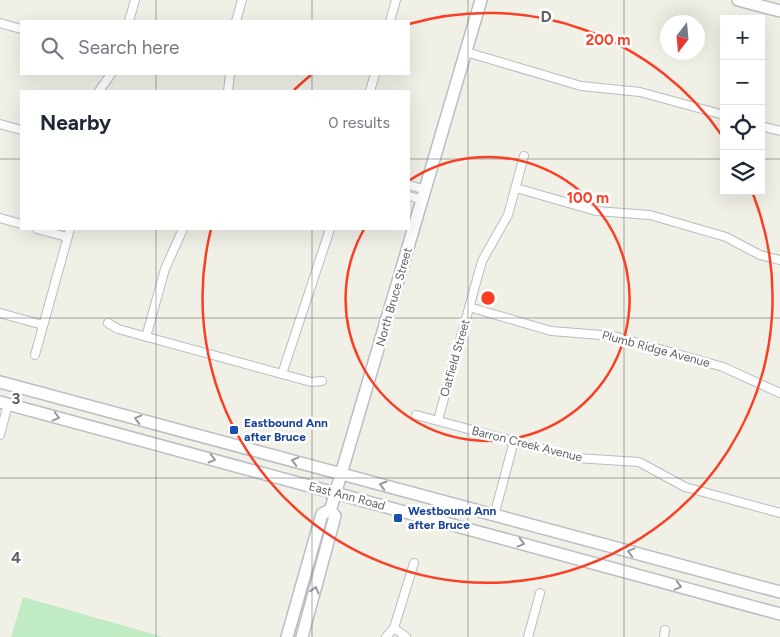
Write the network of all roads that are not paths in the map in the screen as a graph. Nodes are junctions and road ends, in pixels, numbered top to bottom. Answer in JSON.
{"nodes":[{"id":1,"x":135,"y":0,"type":"edge"},
{"id":2,"x":242,"y":0,"type":"edge"},
{"id":3,"x":396,"y":0,"type":"edge"},
{"id":4,"x":481,"y":0,"type":"edge"},
{"id":5,"x":738,"y":0,"type":"edge"},
{"id":6,"x":780,"y":11,"type":"edge"},
{"id":7,"x":129,"y":20,"type":"edge"},
{"id":8,"x":236,"y":20,"type":"edge"},
{"id":9,"x":390,"y":20,"type":"edge"},
{"id":10,"x":0,"y":23,"type":"edge"},
{"id":11,"x":20,"y":30,"type":"edge"},
{"id":12,"x":466,"y":52,"type":"junction"},
{"id":13,"x":110,"y":75,"type":"edge"},
{"id":14,"x":230,"y":75,"type":"edge"},
{"id":15,"x":375,"y":75,"type":"edge"},
{"id":16,"x":100,"y":90,"type":"edge"},
{"id":17,"x":228,"y":90,"type":"edge"},
{"id":18,"x":370,"y":90,"type":"edge"},
{"id":19,"x":720,"y":114,"type":"edge"},
{"id":20,"x":0,"y":124,"type":"edge"},
{"id":21,"x":765,"y":127,"type":"edge"},
{"id":22,"x":20,"y":130,"type":"edge"},
{"id":23,"x":780,"y":131,"type":"edge"},
{"id":24,"x":524,"y":156,"type":"dead end"},
{"id":25,"x":410,"y":186,"type":"edge"},
{"id":26,"x":516,"y":188,"type":"junction"},
{"id":27,"x":424,"y":195,"type":"junction"},
{"id":28,"x":410,"y":196,"type":"edge"},
{"id":29,"x":0,"y":218,"type":"edge"},
{"id":30,"x":20,"y":224,"type":"edge"},
{"id":31,"x":41,"y":230,"type":"edge"},
{"id":32,"x":70,"y":230,"type":"edge"},
{"id":33,"x":183,"y":230,"type":"edge"},
{"id":34,"x":330,"y":230,"type":"edge"},
{"id":35,"x":67,"y":237,"type":"junction"},
{"id":36,"x":780,"y":260,"type":"edge"},
{"id":37,"x":470,"y":307,"type":"junction"},
{"id":38,"x":0,"y":313,"type":"edge"},
{"id":39,"x":108,"y":323,"type":"dead end"},
{"id":40,"x":43,"y":325,"type":"junction"},
{"id":41,"x":146,"y":337,"type":"junction"},
{"id":42,"x":35,"y":355,"type":"dead end"},
{"id":43,"x":282,"y":374,"type":"junction"},
{"id":44,"x":322,"y":381,"type":"dead end"},
{"id":45,"x":0,"y":382,"type":"edge"},
{"id":46,"x":780,"y":393,"type":"edge"},
{"id":47,"x":4,"y":403,"type":"edge"},
{"id":48,"x":416,"y":415,"type":"dead end"},
{"id":49,"x":438,"y":420,"type":"junction"},
{"id":50,"x":0,"y":435,"type":"edge"},
{"id":51,"x":514,"y":441,"type":"junction"},
{"id":52,"x":343,"y":473,"type":"junction"},
{"id":53,"x":336,"y":492,"type":"junction"},
{"id":54,"x":331,"y":508,"type":"dead end"},
{"id":55,"x":780,"y":513,"type":"edge"},
{"id":56,"x":494,"y":516,"type":"junction"},
{"id":57,"x":414,"y":563,"type":"dead end"},
{"id":58,"x":780,"y":592,"type":"edge"},
{"id":59,"x":540,"y":593,"type":"dead end"},
{"id":60,"x":780,"y":614,"type":"edge"},
{"id":61,"x":394,"y":628,"type":"junction"},
{"id":62,"x":287,"y":637,"type":"edge"},
{"id":63,"x":302,"y":637,"type":"edge"},
{"id":64,"x":386,"y":637,"type":"edge"},
{"id":65,"x":406,"y":637,"type":"edge"},
{"id":66,"x":528,"y":637,"type":"edge"}],
"edges":[{"from":1,"to":7,"type":"street"},
{"from":2,"to":8,"type":"street"},
{"from":3,"to":9,"type":"street"},
{"from":4,"to":12,"type":"main road","name":"North Bruce Street"},
{"from":5,"to":6,"type":"main road"},
{"from":10,"to":11,"type":"street"},
{"from":12,"to":19,"type":"street"},
{"from":12,"to":27,"type":"main road","name":"North Bruce Street"},
{"from":13,"to":16,"type":"street"},
{"from":14,"to":17,"type":"street"},
{"from":15,"to":18,"type":"street"},
{"from":20,"to":22,"type":"street"},
{"from":21,"to":23,"type":"street"},
{"from":24,"to":26,"type":"street","name":"Oatfield Street"},
{"from":25,"to":27,"type":"street"},
{"from":26,"to":36,"type":"street"},
{"from":26,"to":37,"type":"street","name":"Oatfield Street"},
{"from":27,"to":28,"type":"street"},
{"from":27,"to":52,"type":"main road","name":"North Bruce Street"},
{"from":29,"to":30,"type":"street"},
{"from":31,"to":35,"type":"street"},
{"from":32,"to":35,"type":"street"},
{"from":33,"to":41,"type":"street"},
{"from":34,"to":43,"type":"street"},
{"from":35,"to":40,"type":"street"},
{"from":37,"to":46,"type":"street","name":"Plumb Ridge Avenue"},
{"from":37,"to":49,"type":"street","name":"Oatfield Street"},
{"from":38,"to":40,"type":"street"},
{"from":39,"to":41,"type":"street"},
{"from":40,"to":42,"type":"street"},
{"from":41,"to":43,"type":"street"},
{"from":43,"to":44,"type":"street"},
{"from":52,"to":45,"type":"main road","name":"East Ann Road","one_way":true},
{"from":47,"to":50,"type":"street"},
{"from":47,"to":53,"type":"main road","name":"East Ann Road","one_way":true},
{"from":48,"to":49,"type":"street","name":"Barron Creek Avenue"},
{"from":49,"to":51,"type":"street","name":"Barron Creek Avenue"},
{"from":51,"to":55,"type":"street","name":"Barron Creek Avenue"},
{"from":51,"to":56,"type":"street"},
{"from":52,"to":53,"type":"main road","name":"North Bruce Street"},
{"from":56,"to":52,"type":"main road","name":"East Ann Road","one_way":true},
{"from":53,"to":54,"type":"main road","name":"North Bruce Street"},
{"from":53,"to":60,"type":"main road","name":"East Ann Road","one_way":true},
{"from":58,"to":56,"type":"main road","name":"East Ann Road","one_way":true},
{"from":57,"to":61,"type":"street"},
{"from":59,"to":66,"type":"street"},
{"from":61,"to":64,"type":"street"},
{"from":61,"to":65,"type":"street"},
{"from":63,"to":62,"type":"main road","one_way":true}]}
